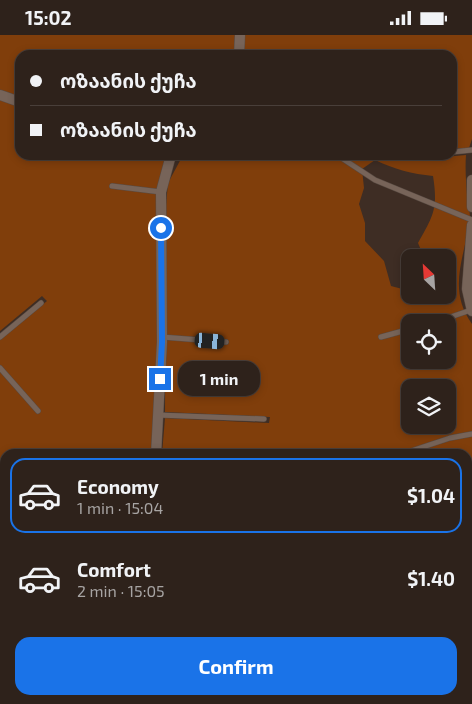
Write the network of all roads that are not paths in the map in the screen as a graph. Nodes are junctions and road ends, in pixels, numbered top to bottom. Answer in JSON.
{"nodes":[{"id":1,"x":240,"y":35,"type":"edge"},
{"id":2,"x":239,"y":50,"type":"edge"},
{"id":3,"x":0,"y":95,"type":"edge"},
{"id":4,"x":15,"y":100,"type":"edge"},
{"id":5,"x":472,"y":150,"type":"edge"},
{"id":6,"x":457,"y":151,"type":"edge"},
{"id":7,"x":171,"y":160,"type":"edge"},
{"id":8,"x":345,"y":160,"type":"edge"},
{"id":9,"x":472,"y":179,"type":"edge"},
{"id":10,"x":112,"y":186,"type":"dead end"},
{"id":11,"x":161,"y":192,"type":"junction"},
{"id":12,"x":472,"y":207,"type":"edge"},
{"id":13,"x":472,"y":220,"type":"edge"},
{"id":14,"x":472,"y":225,"type":"edge"},
{"id":15,"x":41,"y":303,"type":"dead end"},
{"id":16,"x":471,"y":311,"type":"edge"},
{"id":17,"x":456,"y":316,"type":"edge"},
{"id":18,"x":401,"y":331,"type":"edge"},
{"id":19,"x":0,"y":337,"type":"edge"},
{"id":20,"x":162,"y":337,"type":"junction"},
{"id":21,"x":381,"y":337,"type":"dead end"},
{"id":22,"x":226,"y":342,"type":"dead end"},
{"id":23,"x":0,"y":368,"type":"edge"},
{"id":24,"x":38,"y":411,"type":"dead end"},
{"id":25,"x":158,"y":415,"type":"junction"},
{"id":26,"x":264,"y":419,"type":"dead end"},
{"id":27,"x":472,"y":434,"type":"edge"},
{"id":28,"x":156,"y":449,"type":"edge"},
{"id":29,"x":418,"y":449,"type":"edge"}],
"edges":[{"from":1,"to":2,"type":"street"},
{"from":3,"to":4,"type":"street"},
{"from":5,"to":6,"type":"lane"},
{"from":7,"to":11,"type":"street"},
{"from":8,"to":13,"type":"lane"},
{"from":9,"to":12,"type":"street"},
{"from":10,"to":11,"type":"lane"},
{"from":11,"to":20,"type":"street"},
{"from":14,"to":16,"type":"street"},
{"from":15,"to":19,"type":"lane"},
{"from":16,"to":17,"type":"lane"},
{"from":18,"to":21,"type":"lane"},
{"from":20,"to":22,"type":"lane"},
{"from":20,"to":25,"type":"street"},
{"from":23,"to":24,"type":"lane"},
{"from":25,"to":26,"type":"lane"},
{"from":25,"to":28,"type":"street"},
{"from":27,"to":29,"type":"lane"}]}
